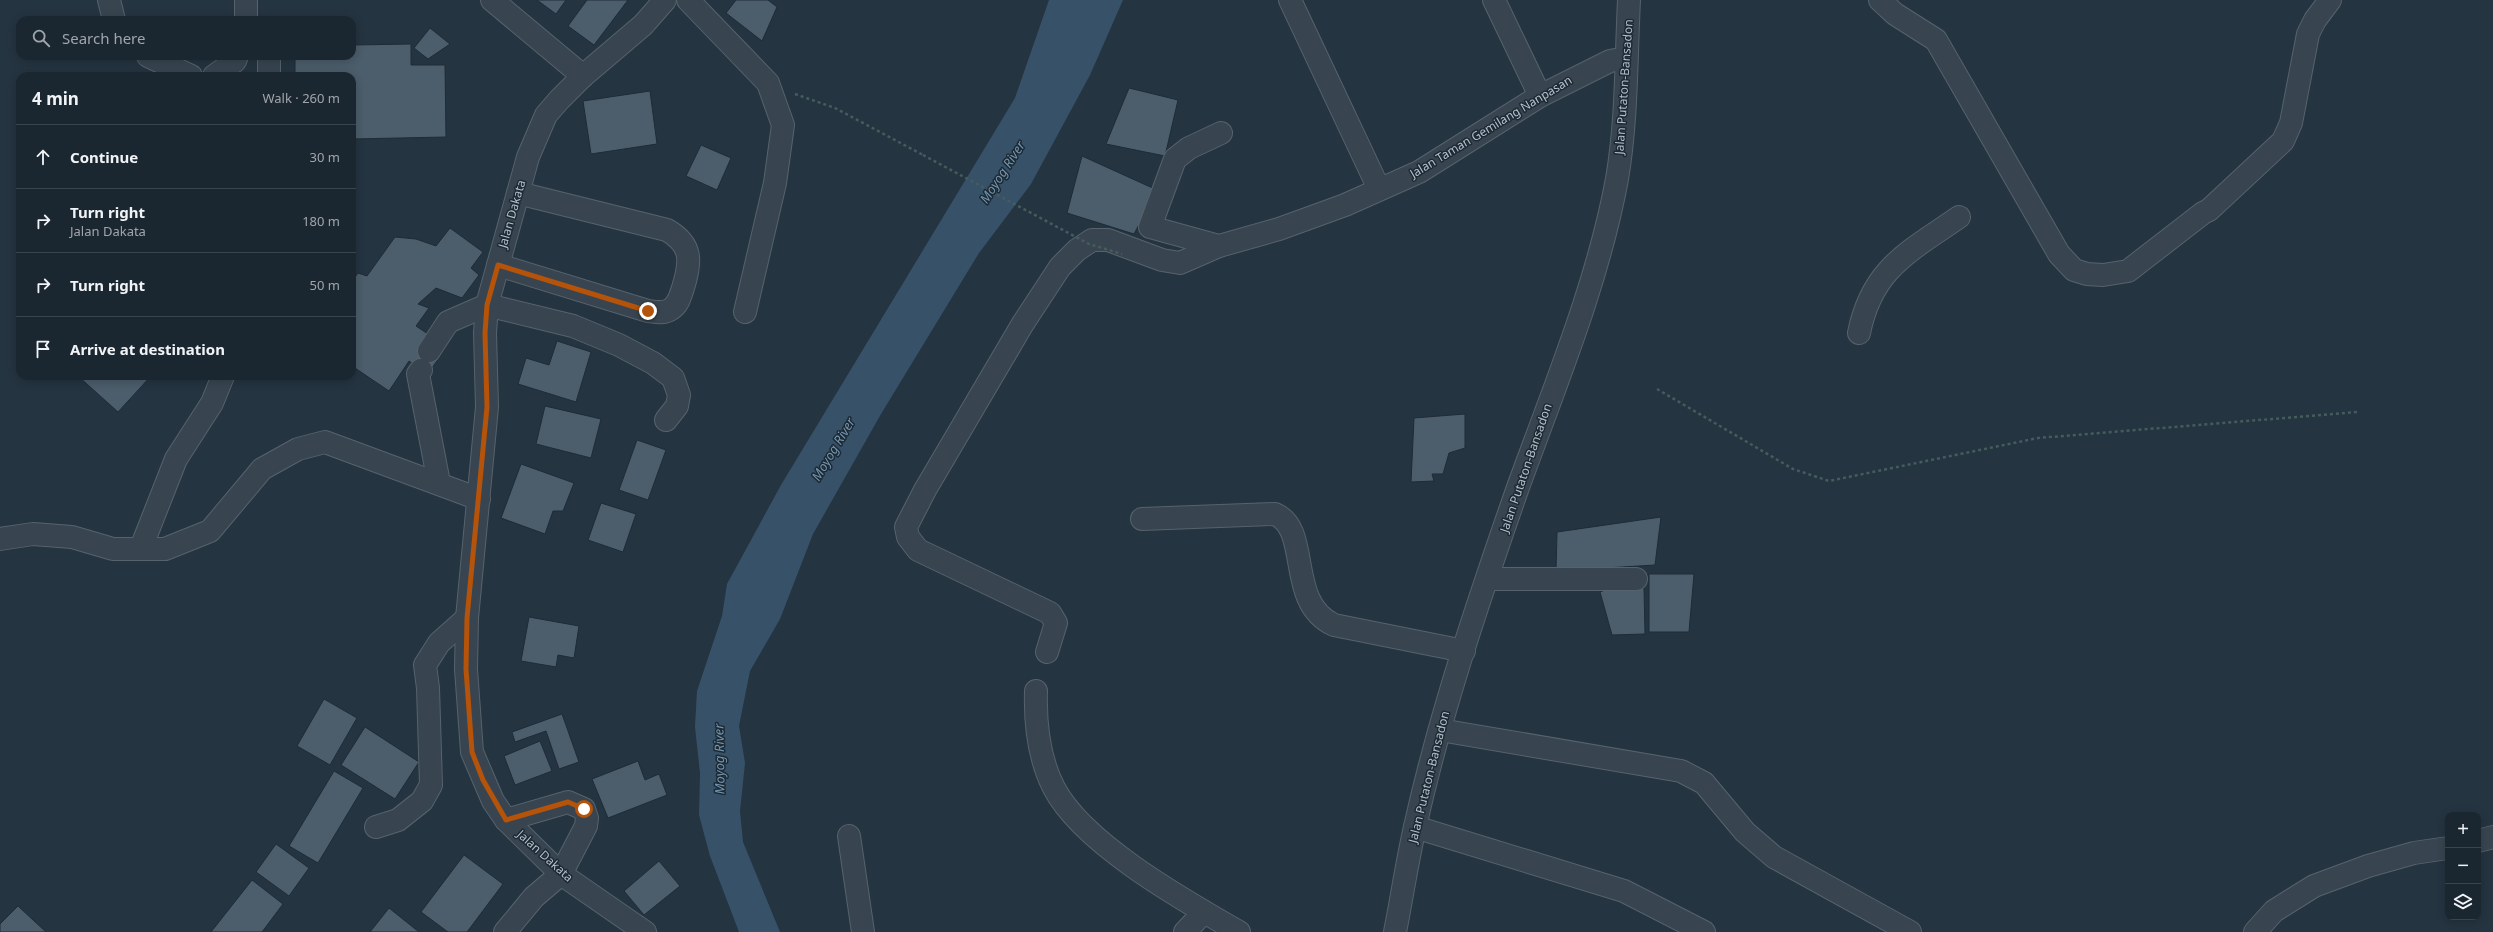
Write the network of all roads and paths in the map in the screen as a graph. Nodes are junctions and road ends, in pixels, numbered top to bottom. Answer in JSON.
{"nodes":[{"id":1,"x":109,"y":0,"type":"edge"},
{"id":2,"x":246,"y":0,"type":"edge"},
{"id":3,"x":492,"y":0,"type":"edge"},
{"id":4,"x":665,"y":0,"type":"edge"},
{"id":5,"x":688,"y":0,"type":"edge"},
{"id":6,"x":1290,"y":0,"type":"edge"},
{"id":7,"x":1494,"y":0,"type":"edge"},
{"id":8,"x":1629,"y":0,"type":"edge"},
{"id":9,"x":1880,"y":0,"type":"edge"},
{"id":10,"x":2330,"y":0,"type":"edge"},
{"id":11,"x":113,"y":16,"type":"edge"},
{"id":12,"x":246,"y":16,"type":"edge"},
{"id":13,"x":1626,"y":58,"type":"junction"},
{"id":14,"x":157,"y":60,"type":"edge"},
{"id":15,"x":235,"y":60,"type":"edge"},
{"id":16,"x":269,"y":60,"type":"edge"},
{"id":17,"x":182,"y":72,"type":"edge"},
{"id":18,"x":220,"y":72,"type":"edge"},
{"id":19,"x":269,"y":72,"type":"edge"},
{"id":20,"x":583,"y":76,"type":"junction"},
{"id":21,"x":768,"y":83,"type":"junction"},
{"id":22,"x":1540,"y":96,"type":"junction"},
{"id":23,"x":1221,"y":133,"type":"dead end"},
{"id":24,"x":1379,"y":189,"type":"junction"},
{"id":25,"x":518,"y":193,"type":"junction"},
{"id":26,"x":1959,"y":217,"type":"dead end"},
{"id":27,"x":1219,"y":246,"type":"junction"},
{"id":28,"x":1122,"y":254,"type":"dead end"},
{"id":29,"x":498,"y":265,"type":"junction"},
{"id":30,"x":487,"y":305,"type":"junction"},
{"id":31,"x":745,"y":312,"type":"dead end"},
{"id":32,"x":1859,"y":333,"type":"dead end"},
{"id":33,"x":221,"y":380,"type":"edge"},
{"id":34,"x":1657,"y":389,"type":"dead end"},
{"id":35,"x":2358,"y":412,"type":"dead end"},
{"id":36,"x":666,"y":420,"type":"dead end"},
{"id":37,"x":439,"y":483,"type":"junction"},
{"id":38,"x":479,"y":499,"type":"junction"},
{"id":39,"x":1142,"y":519,"type":"dead end"},
{"id":40,"x":0,"y":539,"type":"edge"},
{"id":41,"x":141,"y":548,"type":"junction"},
{"id":42,"x":1488,"y":579,"type":"junction"},
{"id":43,"x":1636,"y":580,"type":"dead end"},
{"id":44,"x":467,"y":618,"type":"junction"},
{"id":45,"x":1464,"y":651,"type":"junction"},
{"id":46,"x":1047,"y":652,"type":"dead end"},
{"id":47,"x":1036,"y":691,"type":"dead end"},
{"id":48,"x":1440,"y":730,"type":"junction"},
{"id":49,"x":506,"y":820,"type":"junction"},
{"id":50,"x":376,"y":827,"type":"dead end"},
{"id":51,"x":1415,"y":827,"type":"junction"},
{"id":52,"x":849,"y":836,"type":"dead end"},
{"id":53,"x":2493,"y":837,"type":"edge"},
{"id":54,"x":2481,"y":840,"type":"edge"},
{"id":55,"x":2445,"y":848,"type":"edge"},
{"id":56,"x":561,"y":874,"type":"junction"},
{"id":57,"x":1204,"y":912,"type":"junction"},
{"id":58,"x":505,"y":932,"type":"edge"},
{"id":59,"x":645,"y":932,"type":"edge"},
{"id":60,"x":862,"y":932,"type":"edge"},
{"id":61,"x":1186,"y":932,"type":"edge"},
{"id":62,"x":1239,"y":932,"type":"edge"},
{"id":63,"x":1395,"y":932,"type":"edge"},
{"id":64,"x":1704,"y":932,"type":"edge"},
{"id":65,"x":1910,"y":932,"type":"edge"},
{"id":66,"x":2255,"y":932,"type":"edge"}],
"edges":[{"from":1,"to":11,"type":"street"},
{"from":2,"to":12,"type":"street"},
{"from":3,"to":20,"type":"street"},
{"from":4,"to":20,"type":"street","name":"Jalan Dakata"},
{"from":5,"to":21,"type":"street"},
{"from":6,"to":24,"type":"street"},
{"from":7,"to":22,"type":"street"},
{"from":8,"to":13,"type":"street","name":"Jalan Putaton-Bansadon"},
{"from":9,"to":10,"type":"street"},
{"from":13,"to":22,"type":"street","name":"Jalan Taman Gemilang Nanpasan"},
{"from":13,"to":42,"type":"street","name":"Jalan Putaton-Bansadon"},
{"from":14,"to":17,"type":"street"},
{"from":15,"to":18,"type":"street"},
{"from":16,"to":19,"type":"street"},
{"from":20,"to":25,"type":"street","name":"Jalan Dakata"},
{"from":21,"to":28,"type":"path","bridge":true},
{"from":21,"to":31,"type":"street"},
{"from":22,"to":24,"type":"street","name":"Jalan Taman Gemilang Nanpasan"},
{"from":23,"to":27,"type":"street"},
{"from":24,"to":27,"type":"street","name":"Jalan Taman Gemilang Nanpasan"},
{"from":25,"to":29,"type":"street","name":"Jalan Dakata"},
{"from":25,"to":29,"type":"street"},
{"from":26,"to":32,"type":"street"},
{"from":27,"to":46,"type":"street","name":"Jalan Taman Gemilang Nanpasan"},
{"from":29,"to":30,"type":"street","name":"Jalan Dakata"},
{"from":30,"to":36,"type":"street"},
{"from":30,"to":37,"type":"street"},
{"from":30,"to":38,"type":"street","name":"Jalan Dakata"},
{"from":33,"to":41,"type":"street"},
{"from":34,"to":35,"type":"path"},
{"from":37,"to":38,"type":"street"},
{"from":37,"to":41,"type":"street"},
{"from":38,"to":44,"type":"street","name":"Jalan Dakata"},
{"from":39,"to":45,"type":"street"},
{"from":40,"to":41,"type":"street"},
{"from":42,"to":43,"type":"street"},
{"from":42,"to":45,"type":"street","name":"Jalan Putaton-Bansadon"},
{"from":44,"to":49,"type":"street","name":"Jalan Dakata"},
{"from":44,"to":50,"type":"street"},
{"from":45,"to":48,"type":"street","name":"Jalan Putaton-Bansadon"},
{"from":47,"to":57,"type":"street"},
{"from":48,"to":51,"type":"street","name":"Jalan Putaton-Bansadon"},
{"from":48,"to":65,"type":"street"},
{"from":49,"to":56,"type":"street","name":"Jalan Dakata"},
{"from":49,"to":56,"type":"street"},
{"from":51,"to":63,"type":"street","name":"Jalan Putaton-Bansadon"},
{"from":51,"to":64,"type":"street"},
{"from":52,"to":60,"type":"street"},
{"from":53,"to":54,"type":"street"},
{"from":55,"to":66,"type":"street"},
{"from":56,"to":58,"type":"street"},
{"from":56,"to":59,"type":"street","name":"Jalan Dakata"},
{"from":57,"to":61,"type":"street"},
{"from":57,"to":62,"type":"street"}]}
